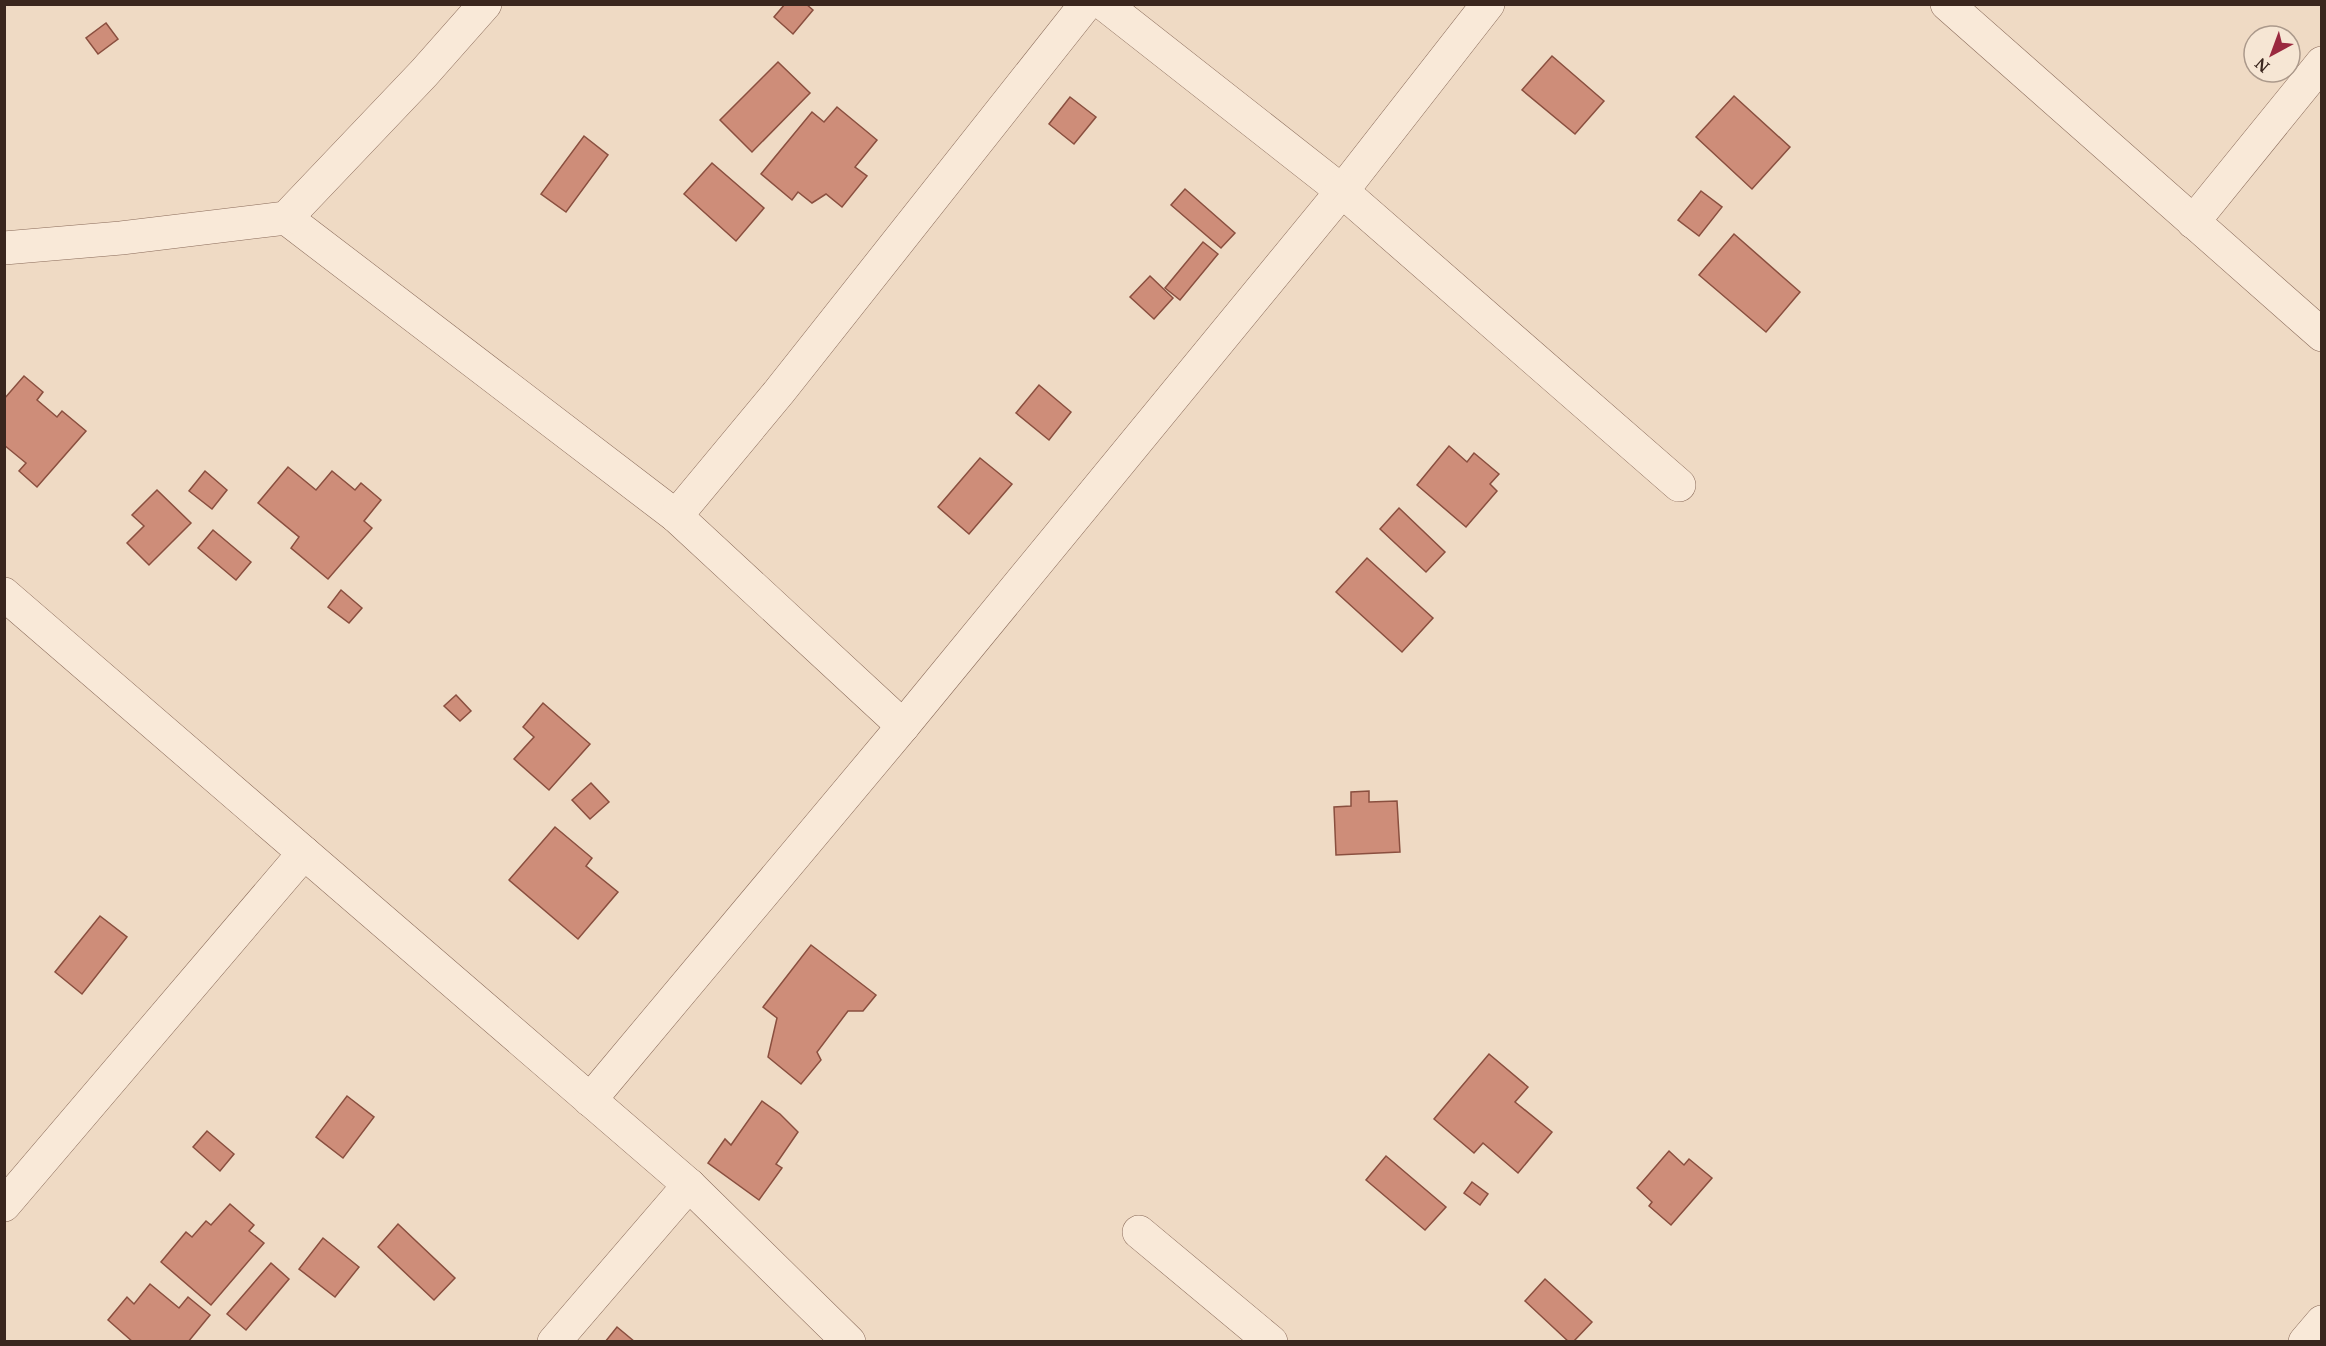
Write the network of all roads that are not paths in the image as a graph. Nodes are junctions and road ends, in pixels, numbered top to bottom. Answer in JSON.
{"nodes":[{"id":1,"x":485,"y":4,"type":"edge"},
{"id":2,"x":1086,"y":4,"type":"edge"},
{"id":3,"x":1104,"y":4,"type":"edge"},
{"id":4,"x":1488,"y":4,"type":"edge"},
{"id":5,"x":1947,"y":4,"type":"edge"},
{"id":6,"x":2322,"y":63,"type":"edge"},
{"id":7,"x":1342,"y":191,"type":"junction"},
{"id":8,"x":286,"y":218,"type":"junction"},
{"id":9,"x":2193,"y":222,"type":"junction"},
{"id":10,"x":4,"y":248,"type":"edge"},
{"id":11,"x":2322,"y":335,"type":"edge"},
{"id":12,"x":1679,"y":485,"type":"dead end"},
{"id":13,"x":676,"y":516,"type":"junction"},
{"id":14,"x":4,"y":594,"type":"edge"},
{"id":15,"x":903,"y":726,"type":"junction"},
{"id":16,"x":304,"y":853,"type":"junction"},
{"id":17,"x":591,"y":1100,"type":"junction"},
{"id":18,"x":689,"y":1185,"type":"junction"},
{"id":19,"x":4,"y":1205,"type":"edge"},
{"id":20,"x":1139,"y":1232,"type":"dead end"},
{"id":21,"x":2322,"y":1322,"type":"edge"},
{"id":22,"x":554,"y":1341,"type":"edge"},
{"id":23,"x":849,"y":1341,"type":"edge"},
{"id":24,"x":1271,"y":1341,"type":"edge"},
{"id":25,"x":2305,"y":1341,"type":"edge"}],
"edges":[{"from":1,"to":8,"type":"street"},
{"from":2,"to":13,"type":"street"},
{"from":3,"to":7,"type":"street"},
{"from":4,"to":7,"type":"street"},
{"from":5,"to":9,"type":"street"},
{"from":6,"to":9,"type":"street"},
{"from":7,"to":12,"type":"street"},
{"from":7,"to":15,"type":"street"},
{"from":8,"to":10,"type":"street"},
{"from":8,"to":13,"type":"street"},
{"from":9,"to":11,"type":"street"},
{"from":13,"to":15,"type":"street"},
{"from":14,"to":16,"type":"street"},
{"from":15,"to":17,"type":"street"},
{"from":16,"to":17,"type":"street"},
{"from":16,"to":19,"type":"street"},
{"from":17,"to":18,"type":"street"},
{"from":18,"to":22,"type":"street"},
{"from":18,"to":23,"type":"street"},
{"from":20,"to":24,"type":"street"},
{"from":21,"to":25,"type":"street"}]}
